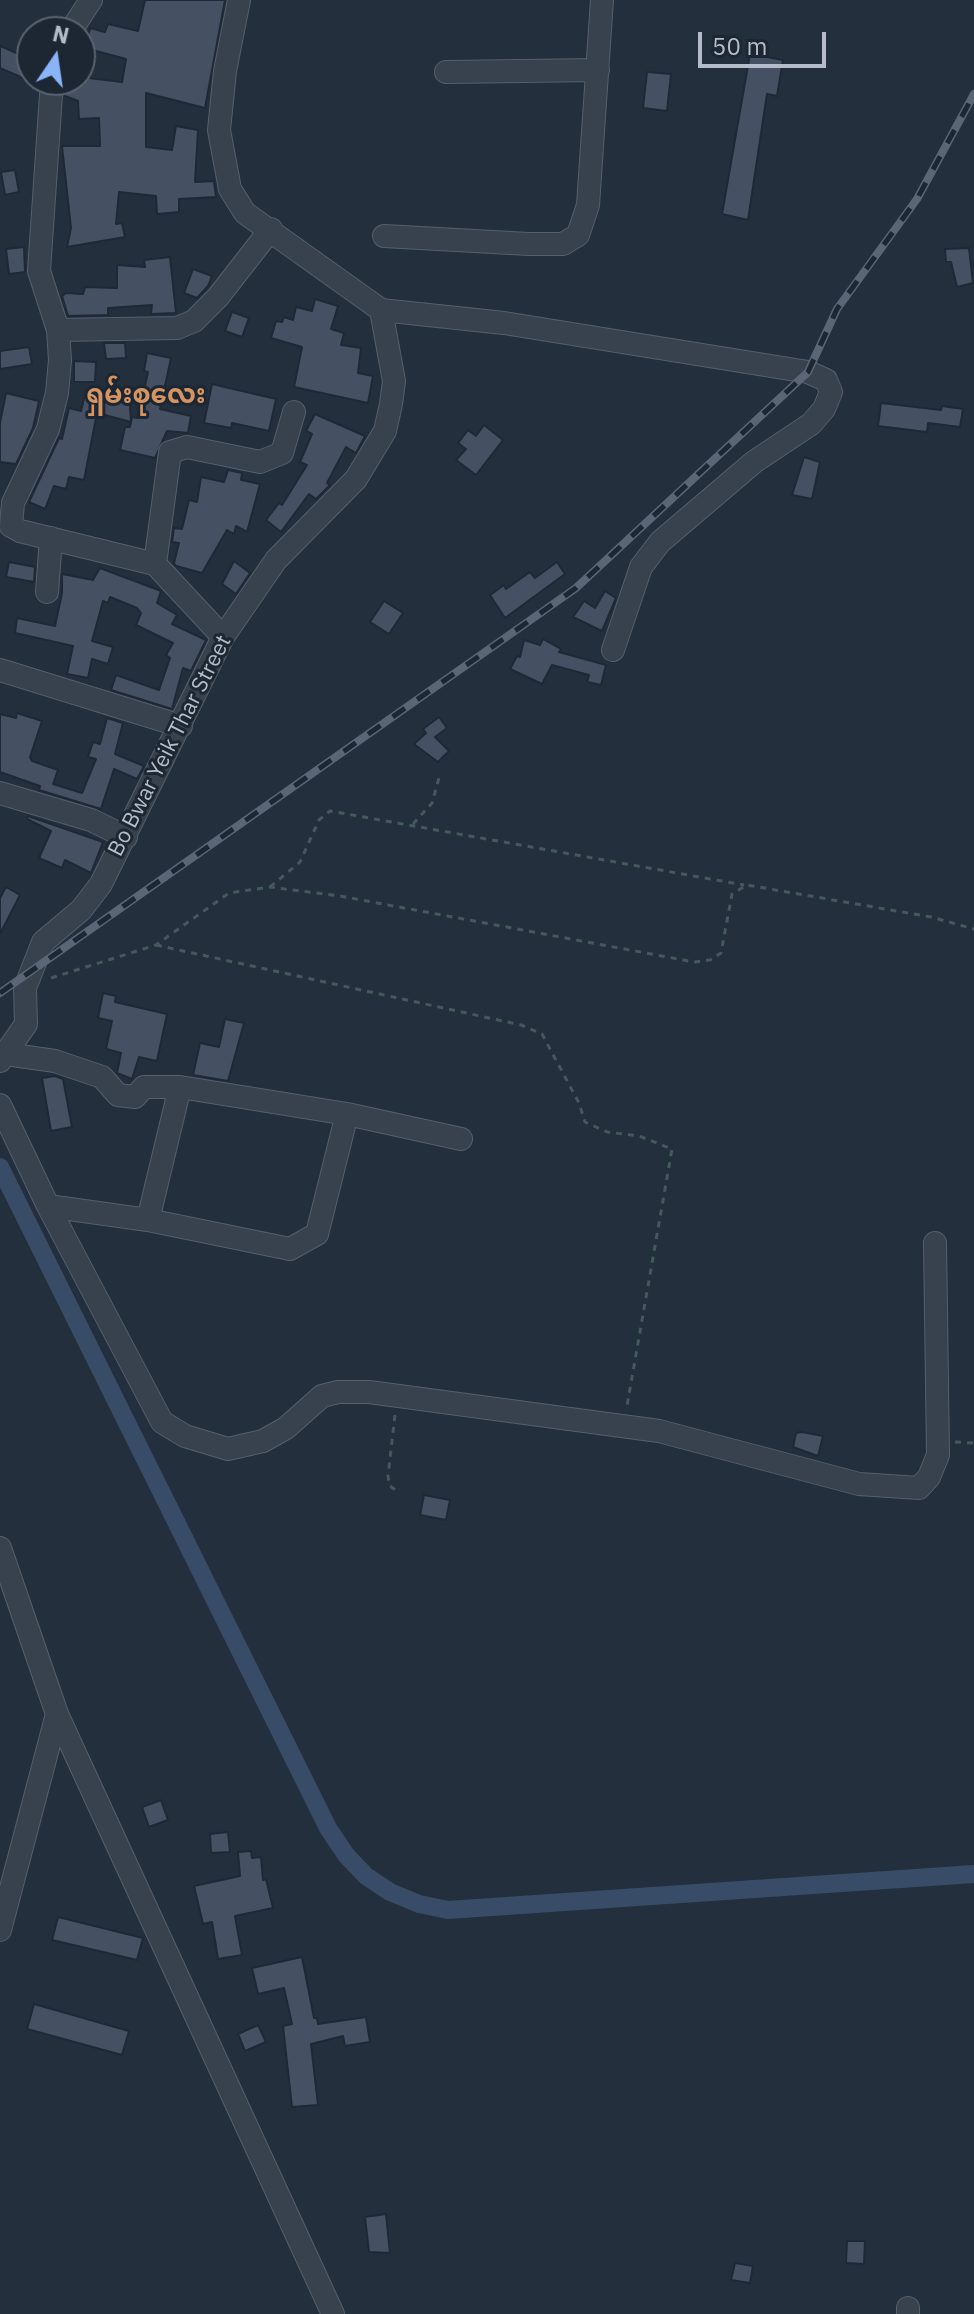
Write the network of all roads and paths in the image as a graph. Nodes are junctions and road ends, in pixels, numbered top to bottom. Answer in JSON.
{"nodes":[{"id":1,"x":239,"y":0,"type":"edge"},
{"id":2,"x":602,"y":0,"type":"edge"},
{"id":3,"x":598,"y":70,"type":"junction"},
{"id":4,"x":446,"y":72,"type":"dead end"},
{"id":5,"x":51,"y":96,"type":"edge"},
{"id":6,"x":271,"y":229,"type":"junction"},
{"id":7,"x":384,"y":236,"type":"dead end"},
{"id":8,"x":381,"y":310,"type":"junction"},
{"id":9,"x":58,"y":330,"type":"junction"},
{"id":10,"x":294,"y":412,"type":"dead end"},
{"id":11,"x":6,"y":529,"type":"edge"},
{"id":12,"x":51,"y":538,"type":"junction"},
{"id":13,"x":155,"y":564,"type":"junction"},
{"id":14,"x":47,"y":592,"type":"dead end"},
{"id":15,"x":223,"y":637,"type":"junction"},
{"id":16,"x":613,"y":650,"type":"dead end"},
{"id":17,"x":0,"y":670,"type":"edge"},
{"id":18,"x":181,"y":726,"type":"junction"},
{"id":19,"x":439,"y":778,"type":"dead end"},
{"id":20,"x":0,"y":793,"type":"edge"},
{"id":21,"x":413,"y":824,"type":"junction"},
{"id":22,"x":126,"y":837,"type":"junction"},
{"id":23,"x":747,"y":885,"type":"junction"},
{"id":24,"x":270,"y":887,"type":"junction"},
{"id":25,"x":974,"y":929,"type":"edge"},
{"id":26,"x":156,"y":945,"type":"junction"},
{"id":27,"x":25,"y":988,"type":"junction"},
{"id":28,"x":3,"y":1058,"type":"edge"},
{"id":29,"x":180,"y":1087,"type":"junction"},
{"id":30,"x":0,"y":1105,"type":"edge"},
{"id":31,"x":347,"y":1114,"type":"junction"},
{"id":32,"x":461,"y":1139,"type":"dead end"},
{"id":33,"x":48,"y":1206,"type":"junction"},
{"id":34,"x":148,"y":1220,"type":"junction"},
{"id":35,"x":935,"y":1243,"type":"dead end"},
{"id":36,"x":394,"y":1395,"type":"junction"},
{"id":37,"x":623,"y":1426,"type":"junction"},
{"id":38,"x":398,"y":1492,"type":"dead end"},
{"id":39,"x":0,"y":1548,"type":"edge"},
{"id":40,"x":57,"y":1714,"type":"junction"},
{"id":41,"x":0,"y":1930,"type":"edge"},
{"id":42,"x":333,"y":2314,"type":"edge"}],
"edges":[{"from":1,"to":6,"type":"street"},
{"from":2,"to":3,"type":"street"},
{"from":3,"to":4,"type":"street"},
{"from":3,"to":7,"type":"street"},
{"from":5,"to":9,"type":"street"},
{"from":6,"to":8,"type":"street"},
{"from":6,"to":9,"type":"street"},
{"from":8,"to":15,"type":"street","name":"Bo Bwar Yeik Thar Street"},
{"from":8,"to":16,"type":"street"},
{"from":9,"to":11,"type":"street"},
{"from":10,"to":13,"type":"street"},
{"from":11,"to":12,"type":"street"},
{"from":12,"to":13,"type":"street"},
{"from":12,"to":14,"type":"street"},
{"from":13,"to":15,"type":"street"},
{"from":15,"to":18,"type":"street","name":"Bo Bwar Yeik Thar Street"},
{"from":17,"to":18,"type":"street"},
{"from":18,"to":22,"type":"street","name":"Bo Bwar Yeik Thar Street"},
{"from":19,"to":21,"type":"path"},
{"from":20,"to":22,"type":"street"},
{"from":21,"to":23,"type":"path"},
{"from":21,"to":24,"type":"path"},
{"from":22,"to":27,"type":"street","name":"Bo Bwar Yeik Thar Street"},
{"from":23,"to":24,"type":"path"},
{"from":23,"to":25,"type":"path"},
{"from":24,"to":26,"type":"path"},
{"from":26,"to":27,"type":"path"},
{"from":26,"to":37,"type":"path"},
{"from":27,"to":28,"type":"street","name":"Bo Bwar Yeik Thar Street"},
{"from":28,"to":29,"type":"street"},
{"from":29,"to":31,"type":"street"},
{"from":29,"to":34,"type":"street"},
{"from":30,"to":33,"type":"street"},
{"from":31,"to":32,"type":"street"},
{"from":31,"to":34,"type":"street"},
{"from":33,"to":34,"type":"street"},
{"from":33,"to":36,"type":"street"},
{"from":35,"to":37,"type":"street"},
{"from":36,"to":37,"type":"street"},
{"from":36,"to":38,"type":"path"},
{"from":39,"to":40,"type":"street"},
{"from":40,"to":41,"type":"street"},
{"from":40,"to":42,"type":"street"}]}
